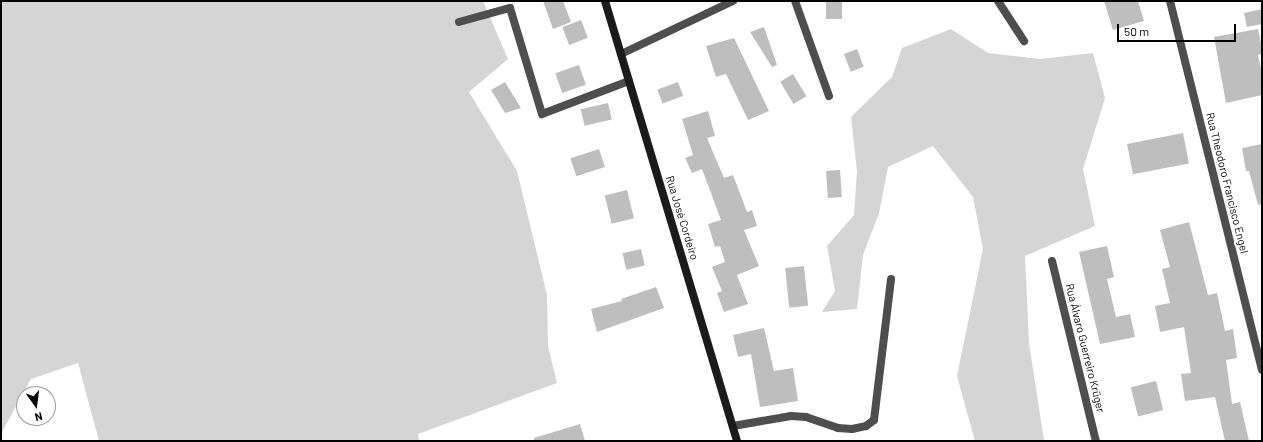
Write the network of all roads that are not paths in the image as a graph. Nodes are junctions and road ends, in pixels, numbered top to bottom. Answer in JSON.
{"nodes":[{"id":1,"x":605,"y":1,"type":"edge"},
{"id":2,"x":733,"y":1,"type":"edge"},
{"id":3,"x":796,"y":1,"type":"edge"},
{"id":4,"x":998,"y":1,"type":"edge"},
{"id":5,"x":1170,"y":1,"type":"edge"},
{"id":6,"x":459,"y":22,"type":"dead end"},
{"id":7,"x":1024,"y":41,"type":"dead end"},
{"id":8,"x":621,"y":54,"type":"junction"},
{"id":9,"x":629,"y":81,"type":"junction"},
{"id":10,"x":829,"y":96,"type":"dead end"},
{"id":11,"x":1052,"y":261,"type":"dead end"},
{"id":12,"x":891,"y":279,"type":"dead end"},
{"id":13,"x":1262,"y":370,"type":"edge"},
{"id":14,"x":733,"y":426,"type":"junction"},
{"id":15,"x":737,"y":441,"type":"edge"},
{"id":16,"x":1096,"y":441,"type":"edge"}],
"edges":[{"from":1,"to":8,"type":"street","name":"Rua José Cordeiro"},
{"from":2,"to":8,"type":"street"},
{"from":3,"to":10,"type":"street"},
{"from":4,"to":7,"type":"street"},
{"from":5,"to":13,"type":"street","name":"Rua Theodoro Francisco Engel"},
{"from":6,"to":9,"type":"street"},
{"from":8,"to":9,"type":"street","name":"Rua José Cordeiro"},
{"from":9,"to":14,"type":"street","name":"Rua José Cordeiro"},
{"from":11,"to":16,"type":"street","name":"Rua Álvaro Guerreiro Krüger"},
{"from":12,"to":14,"type":"street"},
{"from":14,"to":15,"type":"street","name":"Rua José Cordeiro"}]}
